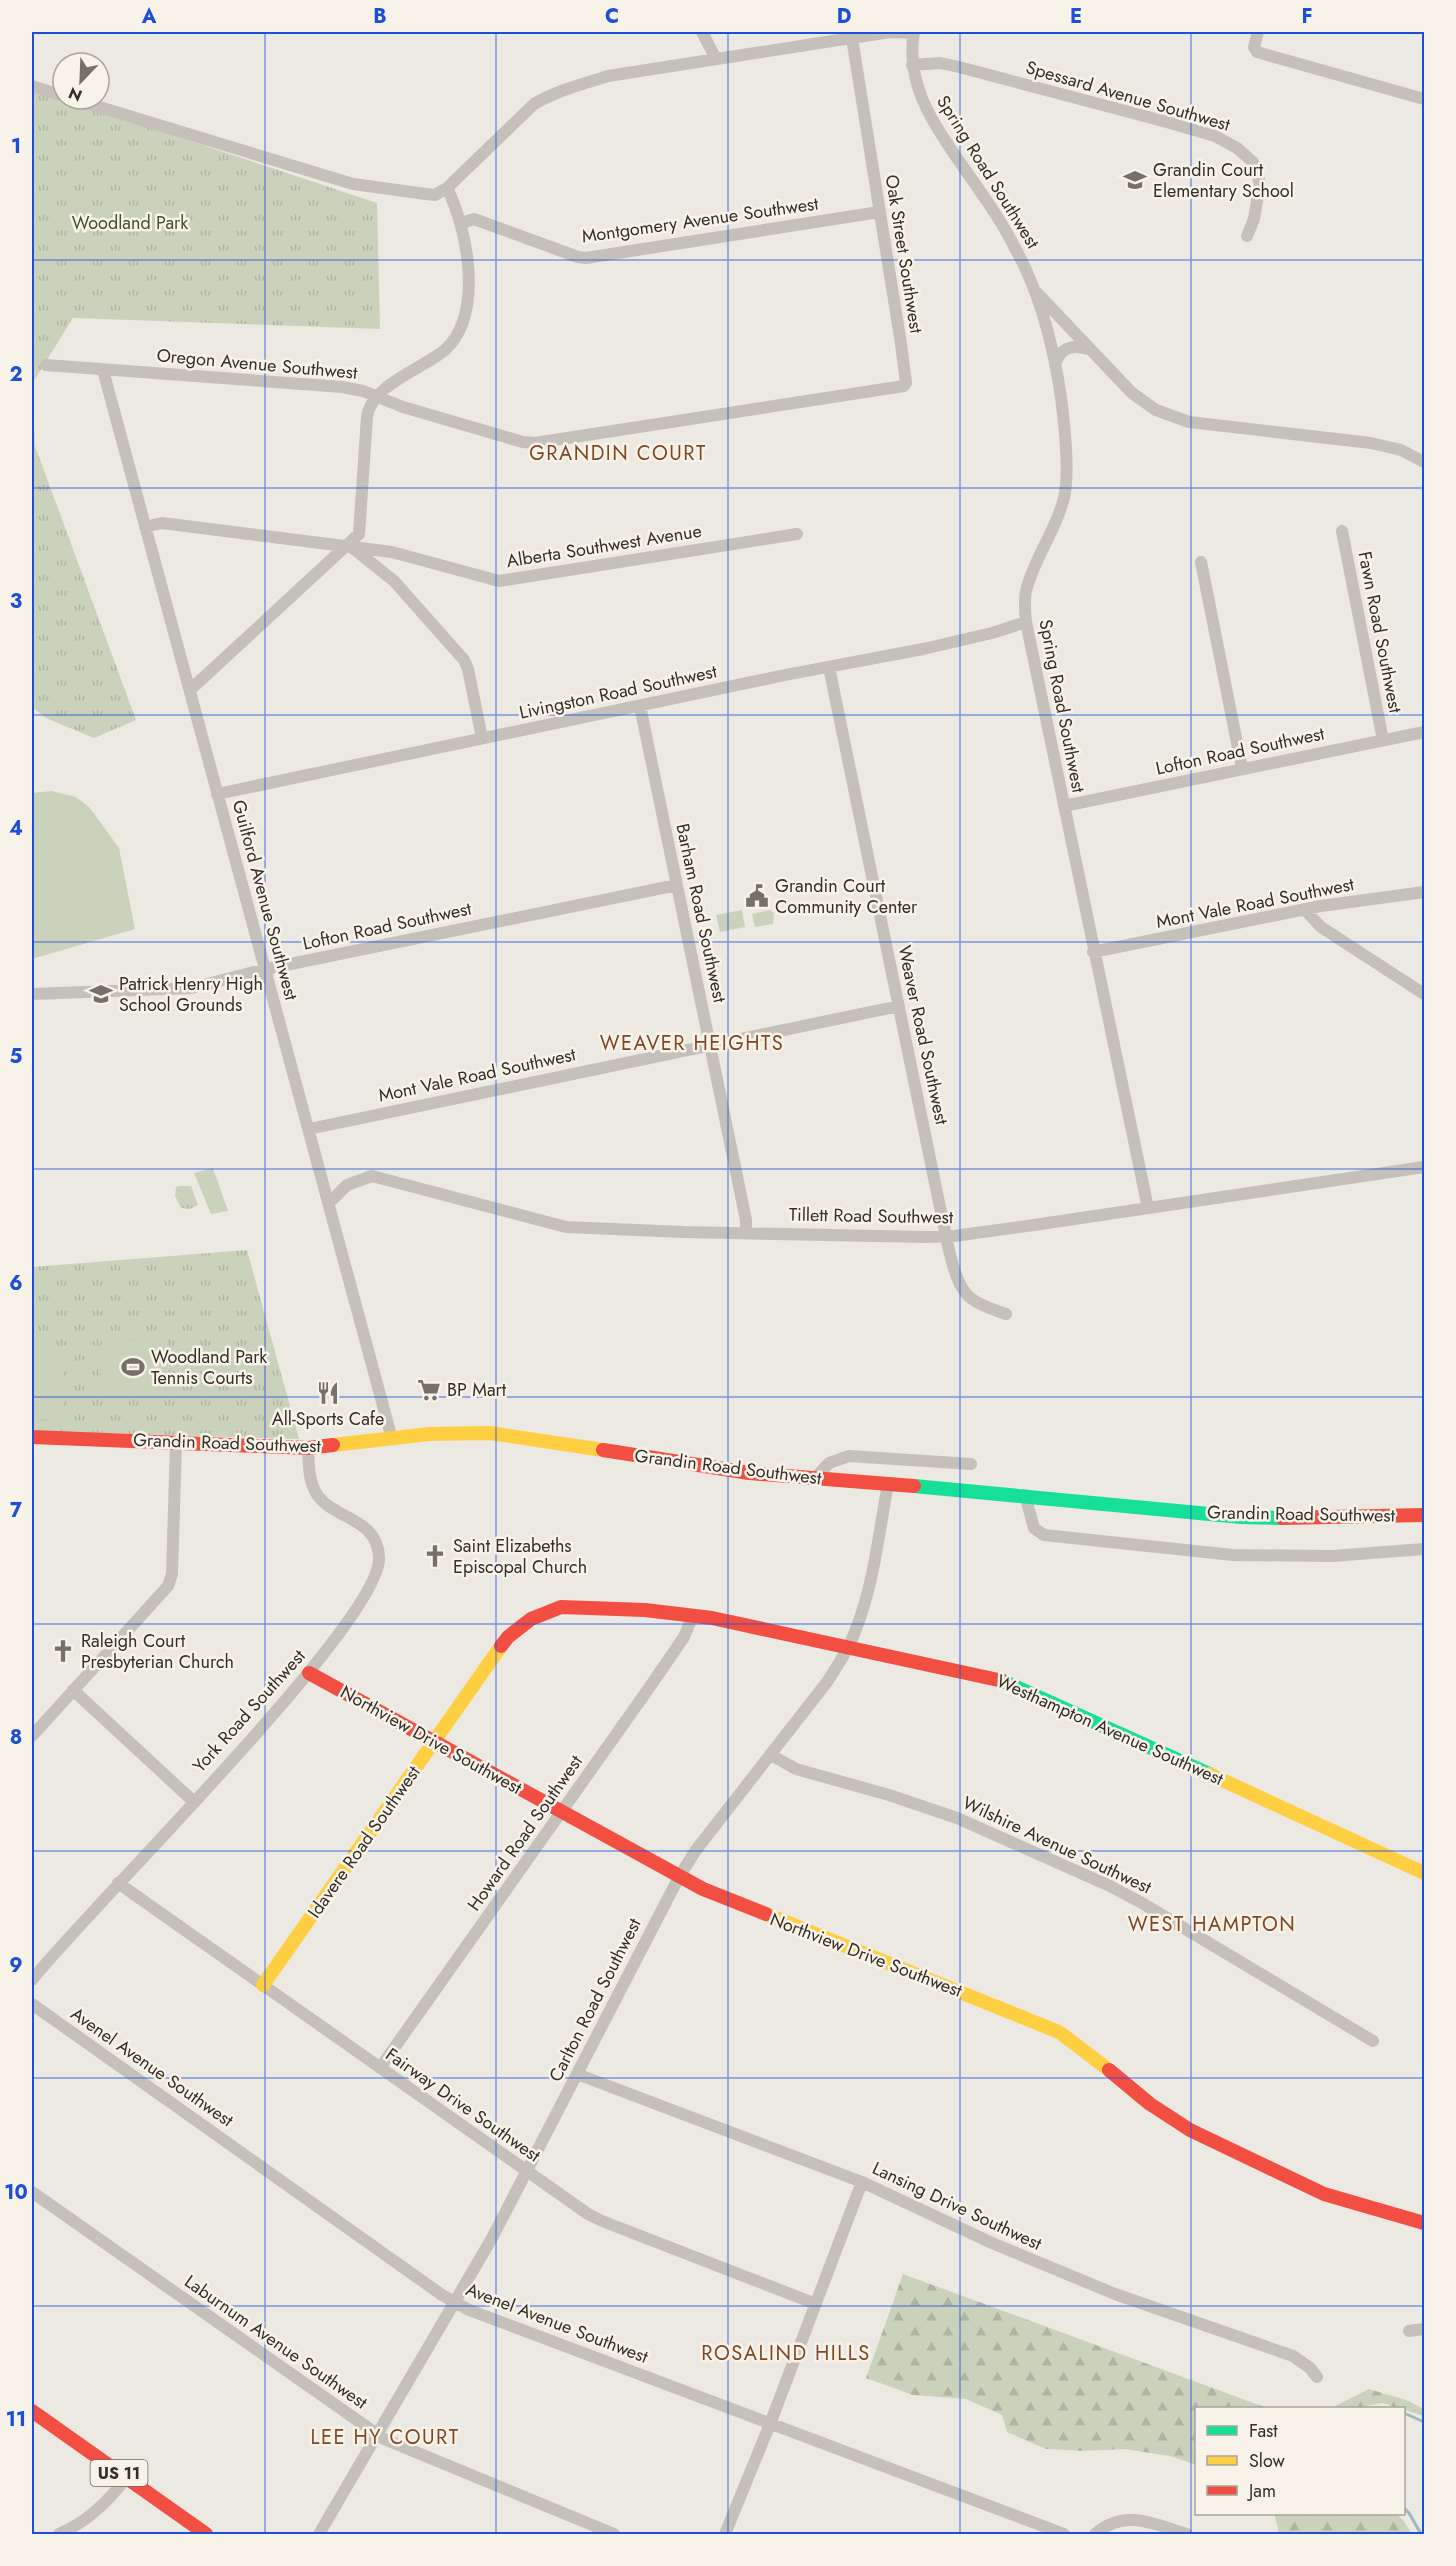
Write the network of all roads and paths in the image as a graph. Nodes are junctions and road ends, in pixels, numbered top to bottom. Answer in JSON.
{"nodes":[{"id":1,"x":702,"y":32,"type":"edge"},
{"id":2,"x":914,"y":32,"type":"edge"},
{"id":3,"x":1258,"y":32,"type":"edge"},
{"id":4,"x":852,"y":38,"type":"junction"},
{"id":5,"x":716,"y":59,"type":"junction"},
{"id":6,"x":912,"y":65,"type":"junction"},
{"id":7,"x":32,"y":86,"type":"edge"},
{"id":8,"x":51,"y":92,"type":"edge"},
{"id":9,"x":1425,"y":99,"type":"edge"},
{"id":10,"x":111,"y":111,"type":"edge"},
{"id":11,"x":447,"y":188,"type":"junction"},
{"id":12,"x":879,"y":212,"type":"junction"},
{"id":13,"x":462,"y":224,"type":"junction"},
{"id":14,"x":1247,"y":236,"type":"dead end"},
{"id":15,"x":1035,"y":291,"type":"junction"},
{"id":16,"x":1091,"y":350,"type":"junction"},
{"id":17,"x":45,"y":365,"type":"dead end"},
{"id":18,"x":1055,"y":365,"type":"junction"},
{"id":19,"x":104,"y":370,"type":"junction"},
{"id":20,"x":377,"y":395,"type":"junction"},
{"id":21,"x":814,"y":400,"type":"joint"},
{"id":22,"x":1425,"y":462,"type":"edge"},
{"id":23,"x":145,"y":527,"type":"junction"},
{"id":24,"x":1342,"y":531,"type":"dead end"},
{"id":25,"x":797,"y":534,"type":"dead end"},
{"id":26,"x":348,"y":545,"type":"junction"},
{"id":27,"x":1201,"y":562,"type":"dead end"},
{"id":28,"x":1026,"y":622,"type":"junction"},
{"id":29,"x":829,"y":667,"type":"junction"},
{"id":30,"x":190,"y":690,"type":"junction"},
{"id":31,"x":640,"y":706,"type":"junction"},
{"id":32,"x":1425,"y":732,"type":"edge"},
{"id":33,"x":482,"y":738,"type":"junction"},
{"id":34,"x":1383,"y":740,"type":"junction"},
{"id":35,"x":1242,"y":768,"type":"junction"},
{"id":36,"x":217,"y":794,"type":"junction"},
{"id":37,"x":1064,"y":806,"type":"junction"},
{"id":38,"x":677,"y":885,"type":"junction"},
{"id":39,"x":1425,"y":892,"type":"edge"},
{"id":40,"x":1304,"y":909,"type":"junction"},
{"id":41,"x":1093,"y":952,"type":"junction"},
{"id":42,"x":266,"y":969,"type":"junction"},
{"id":43,"x":32,"y":994,"type":"edge"},
{"id":44,"x":1425,"y":994,"type":"edge"},
{"id":45,"x":899,"y":1006,"type":"junction"},
{"id":46,"x":710,"y":1045,"type":"junction"},
{"id":47,"x":309,"y":1129,"type":"junction"},
{"id":48,"x":1425,"y":1167,"type":"edge"},
{"id":49,"x":329,"y":1203,"type":"junction"},
{"id":50,"x":1148,"y":1208,"type":"junction"},
{"id":51,"x":746,"y":1233,"type":"junction"},
{"id":52,"x":947,"y":1236,"type":"junction"},
{"id":53,"x":1006,"y":1314,"type":"dead end"},
{"id":54,"x":32,"y":1437,"type":"edge"},
{"id":55,"x":392,"y":1438,"type":"junction"},
{"id":56,"x":176,"y":1443,"type":"junction"},
{"id":57,"x":308,"y":1448,"type":"junction"},
{"id":58,"x":971,"y":1464,"type":"dead end"},
{"id":59,"x":814,"y":1479,"type":"junction"},
{"id":60,"x":888,"y":1484,"type":"junction"},
{"id":61,"x":1025,"y":1495,"type":"junction"},
{"id":62,"x":1425,"y":1515,"type":"edge"},
{"id":63,"x":1425,"y":1549,"type":"edge"},
{"id":64,"x":602,"y":1608,"type":"joint"},
{"id":65,"x":693,"y":1615,"type":"junction"},
{"id":66,"x":849,"y":1646,"type":"junction"},
{"id":67,"x":309,"y":1673,"type":"junction"},
{"id":68,"x":74,"y":1690,"type":"junction"},
{"id":69,"x":32,"y":1736,"type":"edge"},
{"id":70,"x":435,"y":1742,"type":"junction"},
{"id":71,"x":771,"y":1755,"type":"junction"},
{"id":72,"x":193,"y":1801,"type":"junction"},
{"id":73,"x":562,"y":1812,"type":"junction"},
{"id":74,"x":1425,"y":1873,"type":"edge"},
{"id":75,"x":679,"y":1877,"type":"junction"},
{"id":76,"x":118,"y":1883,"type":"junction"},
{"id":77,"x":32,"y":1980,"type":"edge"},
{"id":78,"x":263,"y":1985,"type":"junction"},
{"id":79,"x":32,"y":2004,"type":"edge"},
{"id":80,"x":1373,"y":2042,"type":"dead end"},
{"id":81,"x":380,"y":2068,"type":"junction"},
{"id":82,"x":577,"y":2074,"type":"junction"},
{"id":83,"x":528,"y":2172,"type":"junction"},
{"id":84,"x":862,"y":2181,"type":"junction"},
{"id":85,"x":32,"y":2192,"type":"edge"},
{"id":86,"x":1425,"y":2223,"type":"edge"},
{"id":87,"x":455,"y":2303,"type":"junction"},
{"id":88,"x":816,"y":2304,"type":"junction"},
{"id":89,"x":1425,"y":2329,"type":"edge"},
{"id":90,"x":1409,"y":2331,"type":"dead end"},
{"id":91,"x":1317,"y":2377,"type":"dead end"},
{"id":92,"x":32,"y":2411,"type":"edge"},
{"id":93,"x":770,"y":2424,"type":"junction"},
{"id":94,"x":376,"y":2435,"type":"junction"},
{"id":95,"x":126,"y":2478,"type":"junction"},
{"id":96,"x":59,"y":2535,"type":"edge"},
{"id":97,"x":207,"y":2535,"type":"edge"},
{"id":98,"x":319,"y":2535,"type":"edge"},
{"id":99,"x":614,"y":2535,"type":"edge"},
{"id":100,"x":725,"y":2535,"type":"edge"},
{"id":101,"x":1064,"y":2535,"type":"edge"},
{"id":102,"x":1095,"y":2535,"type":"edge"},
{"id":103,"x":1187,"y":2535,"type":"edge"}],
"edges":[{"from":1,"to":5,"type":"street"},
{"from":2,"to":4,"type":"street"},
{"from":2,"to":6,"type":"street","name":"Spring Road Southwest"},
{"from":3,"to":9,"type":"street"},
{"from":4,"to":5,"type":"street"},
{"from":4,"to":12,"type":"street","name":"Oak Street Southwest"},
{"from":5,"to":11,"type":"street"},
{"from":6,"to":14,"type":"street","name":"Spessard Avenue Southwest"},
{"from":6,"to":15,"type":"street","name":"Spring Road Southwest"},
{"from":7,"to":8,"type":"street"},
{"from":10,"to":11,"type":"street"},
{"from":11,"to":13,"type":"street"},
{"from":12,"to":13,"type":"street","name":"Montgomery Avenue Southwest"},
{"from":12,"to":21,"type":"street","name":"Oak Street Southwest"},
{"from":13,"to":20,"type":"street"},
{"from":15,"to":16,"type":"street"},
{"from":15,"to":18,"type":"street","name":"Spring Road Southwest"},
{"from":16,"to":18,"type":"street"},
{"from":16,"to":22,"type":"street"},
{"from":17,"to":19,"type":"street","name":"Oregon Avenue Southwest"},
{"from":18,"to":28,"type":"street","name":"Spring Road Southwest"},
{"from":19,"to":20,"type":"street","name":"Oregon Avenue Southwest"},
{"from":19,"to":23,"type":"street","name":"Guilford Avenue Southwest"},
{"from":20,"to":21,"type":"street","name":"Oregon Avenue Southwest"},
{"from":20,"to":26,"type":"street"},
{"from":23,"to":26,"type":"street","name":"Alberta Southwest Avenue"},
{"from":23,"to":30,"type":"street","name":"Guilford Avenue Southwest"},
{"from":24,"to":34,"type":"street","name":"Fawn Road Southwest"},
{"from":25,"to":26,"type":"street","name":"Alberta Southwest Avenue"},
{"from":26,"to":30,"type":"street"},
{"from":26,"to":33,"type":"street"},
{"from":27,"to":35,"type":"street"},
{"from":28,"to":29,"type":"street","name":"Livingston Road Southwest"},
{"from":28,"to":37,"type":"street","name":"Spring Road Southwest"},
{"from":29,"to":31,"type":"street","name":"Livingston Road Southwest"},
{"from":29,"to":45,"type":"street","name":"Weaver Road Southwest"},
{"from":30,"to":36,"type":"street","name":"Guilford Avenue Southwest"},
{"from":31,"to":33,"type":"street","name":"Livingston Road Southwest"},
{"from":31,"to":38,"type":"street","name":"Barham Road Southwest"},
{"from":32,"to":34,"type":"street","name":"Lofton Road Southwest"},
{"from":33,"to":36,"type":"street","name":"Livingston Road Southwest"},
{"from":34,"to":35,"type":"street","name":"Lofton Road Southwest"},
{"from":35,"to":37,"type":"street","name":"Lofton Road Southwest"},
{"from":36,"to":42,"type":"street","name":"Guilford Avenue Southwest"},
{"from":37,"to":41,"type":"street","name":"Spring Road Southwest"},
{"from":38,"to":42,"type":"street","name":"Lofton Road Southwest"},
{"from":38,"to":46,"type":"street","name":"Barham Road Southwest"},
{"from":39,"to":40,"type":"street","name":"Mont Vale Road Southwest"},
{"from":40,"to":41,"type":"street","name":"Mont Vale Road Southwest"},
{"from":40,"to":44,"type":"street"},
{"from":41,"to":50,"type":"street","name":"Spring Road Southwest"},
{"from":42,"to":43,"type":"street","name":"Lofton Road Southwest"},
{"from":42,"to":47,"type":"street","name":"Guilford Avenue Southwest"},
{"from":45,"to":46,"type":"street","name":"Mont Vale Road Southwest"},
{"from":45,"to":52,"type":"street","name":"Weaver Road Southwest"},
{"from":46,"to":47,"type":"street","name":"Mont Vale Road Southwest"},
{"from":46,"to":51,"type":"street","name":"Barham Road Southwest"},
{"from":47,"to":49,"type":"street","name":"Guilford Avenue Southwest"},
{"from":48,"to":50,"type":"street","name":"Tillett Road Southwest"},
{"from":49,"to":51,"type":"street","name":"Tillett Road Southwest"},
{"from":49,"to":55,"type":"street","name":"Guilford Avenue Southwest"},
{"from":50,"to":52,"type":"street","name":"Tillett Road Southwest"},
{"from":51,"to":52,"type":"street","name":"Tillett Road Southwest"},
{"from":52,"to":53,"type":"street","name":"Weaver Road Southwest"},
{"from":54,"to":56,"type":"street","name":"Grandin Road Southwest"},
{"from":55,"to":57,"type":"street","name":"Grandin Road Southwest"},
{"from":55,"to":59,"type":"street","name":"Grandin Road Southwest"},
{"from":56,"to":57,"type":"street","name":"Grandin Road Southwest"},
{"from":56,"to":68,"type":"street"},
{"from":57,"to":67,"type":"street","name":"York Road Southwest"},
{"from":58,"to":59,"type":"street"},
{"from":59,"to":60,"type":"street","name":"Grandin Road Southwest"},
{"from":60,"to":61,"type":"street","name":"Grandin Road Southwest"},
{"from":60,"to":66,"type":"street","name":"Carlton Road Southwest"},
{"from":61,"to":62,"type":"street","name":"Grandin Road Southwest"},
{"from":61,"to":63,"type":"street"},
{"from":64,"to":65,"type":"street","name":"Westhampton Avenue Southwest"},
{"from":64,"to":70,"type":"street","name":"Idavere Road Southwest"},
{"from":65,"to":66,"type":"street","name":"Westhampton Avenue Southwest"},
{"from":65,"to":73,"type":"street","name":"Howard Road Southwest"},
{"from":66,"to":71,"type":"street","name":"Carlton Road Southwest"},
{"from":66,"to":74,"type":"street","name":"Westhampton Avenue Southwest"},
{"from":67,"to":70,"type":"street","name":"Northview Drive Southwest"},
{"from":67,"to":72,"type":"street","name":"York Road Southwest"},
{"from":68,"to":69,"type":"street"},
{"from":68,"to":72,"type":"street"},
{"from":70,"to":73,"type":"street","name":"Northview Drive Southwest"},
{"from":70,"to":78,"type":"street","name":"Idavere Road Southwest"},
{"from":71,"to":75,"type":"street","name":"Carlton Road Southwest"},
{"from":71,"to":80,"type":"street","name":"Wilshire Avenue Southwest"},
{"from":72,"to":76,"type":"street","name":"York Road Southwest"},
{"from":73,"to":75,"type":"street","name":"Northview Drive Southwest"},
{"from":73,"to":81,"type":"street","name":"Howard Road Southwest"},
{"from":75,"to":82,"type":"street","name":"Carlton Road Southwest"},
{"from":75,"to":86,"type":"street","name":"Northview Drive Southwest"},
{"from":76,"to":77,"type":"street","name":"York Road Southwest"},
{"from":76,"to":78,"type":"street","name":"Fairway Drive Southwest"},
{"from":78,"to":81,"type":"street","name":"Fairway Drive Southwest"},
{"from":79,"to":87,"type":"street","name":"Avenel Avenue Southwest"},
{"from":81,"to":83,"type":"street","name":"Fairway Drive Southwest"},
{"from":82,"to":83,"type":"street","name":"Carlton Road Southwest"},
{"from":82,"to":84,"type":"street","name":"Lansing Drive Southwest"},
{"from":83,"to":87,"type":"street","name":"Carlton Road Southwest"},
{"from":83,"to":88,"type":"street","name":"Fairway Drive Southwest"},
{"from":84,"to":88,"type":"street"},
{"from":84,"to":91,"type":"street","name":"Lansing Drive Southwest"},
{"from":85,"to":94,"type":"street","name":"Laburnum Avenue Southwest"},
{"from":87,"to":93,"type":"street","name":"Avenel Avenue Southwest"},
{"from":87,"to":94,"type":"street","name":"Carlton Road Southwest"},
{"from":88,"to":93,"type":"street"},
{"from":89,"to":90,"type":"street"},
{"from":92,"to":95,"type":"street","number":"US 11"},
{"from":93,"to":100,"type":"street"},
{"from":93,"to":101,"type":"street","name":"Avenel Avenue Southwest"},
{"from":94,"to":98,"type":"street","name":"Carlton Road Southwest"},
{"from":94,"to":99,"type":"street","name":"Laburnum Avenue Southwest"},
{"from":95,"to":96,"type":"street"},
{"from":95,"to":97,"type":"street","number":"US 11"},
{"from":102,"to":103,"type":"street"}]}
